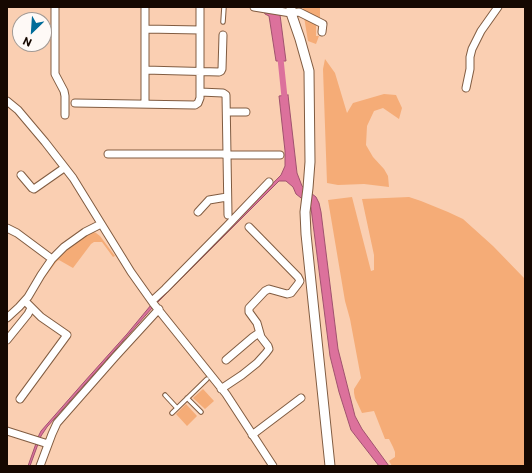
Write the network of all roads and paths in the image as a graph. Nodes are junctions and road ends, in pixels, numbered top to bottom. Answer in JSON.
{"nodes":[{"id":1,"x":55,"y":7,"type":"edge"},
{"id":2,"x":145,"y":7,"type":"edge"},
{"id":3,"x":200,"y":7,"type":"edge"},
{"id":4,"x":224,"y":7,"type":"edge"},
{"id":5,"x":254,"y":7,"type":"edge"},
{"id":6,"x":498,"y":7,"type":"edge"},
{"id":7,"x":291,"y":10,"type":"edge"},
{"id":8,"x":224,"y":22,"type":"dead end"},
{"id":9,"x":145,"y":29,"type":"junction"},
{"id":10,"x":200,"y":30,"type":"junction"},
{"id":11,"x":322,"y":32,"type":"dead end"},
{"id":12,"x":223,"y":35,"type":"dead end"},
{"id":13,"x":145,"y":70,"type":"junction"},
{"id":14,"x":200,"y":71,"type":"junction"},
{"id":15,"x":466,"y":88,"type":"dead end"},
{"id":16,"x":200,"y":92,"type":"junction"},
{"id":17,"x":7,"y":101,"type":"edge"},
{"id":18,"x":75,"y":103,"type":"dead end"},
{"id":19,"x":144,"y":104,"type":"junction"},
{"id":20,"x":227,"y":112,"type":"junction"},
{"id":21,"x":246,"y":112,"type":"dead end"},
{"id":22,"x":64,"y":115,"type":"dead end"},
{"id":23,"x":108,"y":154,"type":"dead end"},
{"id":24,"x":227,"y":155,"type":"junction"},
{"id":25,"x":280,"y":156,"type":"dead end"},
{"id":26,"x":64,"y":168,"type":"junction"},
{"id":27,"x":21,"y":175,"type":"dead end"},
{"id":28,"x":270,"y":182,"type":"dead end"},
{"id":29,"x":227,"y":197,"type":"junction"},
{"id":30,"x":198,"y":212,"type":"dead end"},
{"id":31,"x":228,"y":215,"type":"dead end"},
{"id":32,"x":101,"y":224,"type":"junction"},
{"id":33,"x":249,"y":227,"type":"dead end"},
{"id":34,"x":7,"y":228,"type":"edge"},
{"id":35,"x":52,"y":258,"type":"junction"},
{"id":36,"x":25,"y":302,"type":"junction"},
{"id":37,"x":155,"y":305,"type":"junction"},
{"id":38,"x":31,"y":308,"type":"junction"},
{"id":39,"x":7,"y":318,"type":"edge"},
{"id":40,"x":259,"y":333,"type":"junction"},
{"id":41,"x":7,"y":340,"type":"edge"},
{"id":42,"x":226,"y":360,"type":"dead end"},
{"id":43,"x":209,"y":378,"type":"junction"},
{"id":44,"x":221,"y":389,"type":"junction"},
{"id":45,"x":165,"y":395,"type":"dead end"},
{"id":46,"x":187,"y":398,"type":"junction"},
{"id":47,"x":300,"y":398,"type":"dead end"},
{"id":48,"x":20,"y":399,"type":"dead end"},
{"id":49,"x":177,"y":408,"type":"junction"},
{"id":50,"x":201,"y":412,"type":"dead end"},
{"id":51,"x":172,"y":413,"type":"dead end"},
{"id":52,"x":7,"y":432,"type":"edge"},
{"id":53,"x":252,"y":435,"type":"junction"},
{"id":54,"x":48,"y":444,"type":"junction"},
{"id":55,"x":40,"y":466,"type":"edge"},
{"id":56,"x":273,"y":466,"type":"edge"},
{"id":57,"x":330,"y":466,"type":"edge"}],
"edges":[{"from":1,"to":22,"type":"street"},
{"from":2,"to":9,"type":"street"},
{"from":3,"to":10,"type":"street"},
{"from":4,"to":8,"type":"lane"},
{"from":5,"to":7,"type":"street"},
{"from":6,"to":15,"type":"street"},
{"from":7,"to":11,"type":"street"},
{"from":7,"to":57,"type":"main road"},
{"from":9,"to":10,"type":"street"},
{"from":9,"to":13,"type":"street"},
{"from":10,"to":14,"type":"street"},
{"from":12,"to":14,"type":"street"},
{"from":13,"to":14,"type":"street"},
{"from":13,"to":19,"type":"street"},
{"from":14,"to":16,"type":"street"},
{"from":16,"to":19,"type":"street"},
{"from":16,"to":20,"type":"street"},
{"from":17,"to":26,"type":"street"},
{"from":18,"to":19,"type":"street"},
{"from":20,"to":21,"type":"street"},
{"from":20,"to":24,"type":"street"},
{"from":23,"to":24,"type":"street"},
{"from":24,"to":25,"type":"street"},
{"from":24,"to":29,"type":"street"},
{"from":26,"to":27,"type":"street"},
{"from":26,"to":32,"type":"street"},
{"from":28,"to":37,"type":"street"},
{"from":29,"to":30,"type":"street"},
{"from":29,"to":31,"type":"street"},
{"from":32,"to":35,"type":"street"},
{"from":32,"to":37,"type":"street"},
{"from":33,"to":40,"type":"street"},
{"from":34,"to":35,"type":"street"},
{"from":35,"to":36,"type":"street"},
{"from":36,"to":38,"type":"street"},
{"from":36,"to":39,"type":"street"},
{"from":37,"to":43,"type":"street"},
{"from":37,"to":54,"type":"street"},
{"from":38,"to":41,"type":"street"},
{"from":38,"to":48,"type":"street"},
{"from":40,"to":42,"type":"street"},
{"from":40,"to":44,"type":"street"},
{"from":43,"to":44,"type":"street"},
{"from":43,"to":46,"type":"lane"},
{"from":44,"to":53,"type":"street"},
{"from":45,"to":49,"type":"lane"},
{"from":46,"to":49,"type":"lane"},
{"from":46,"to":50,"type":"lane"},
{"from":47,"to":53,"type":"street"},
{"from":49,"to":51,"type":"lane"},
{"from":52,"to":54,"type":"street"},
{"from":53,"to":56,"type":"street"},
{"from":54,"to":55,"type":"street"}]}
